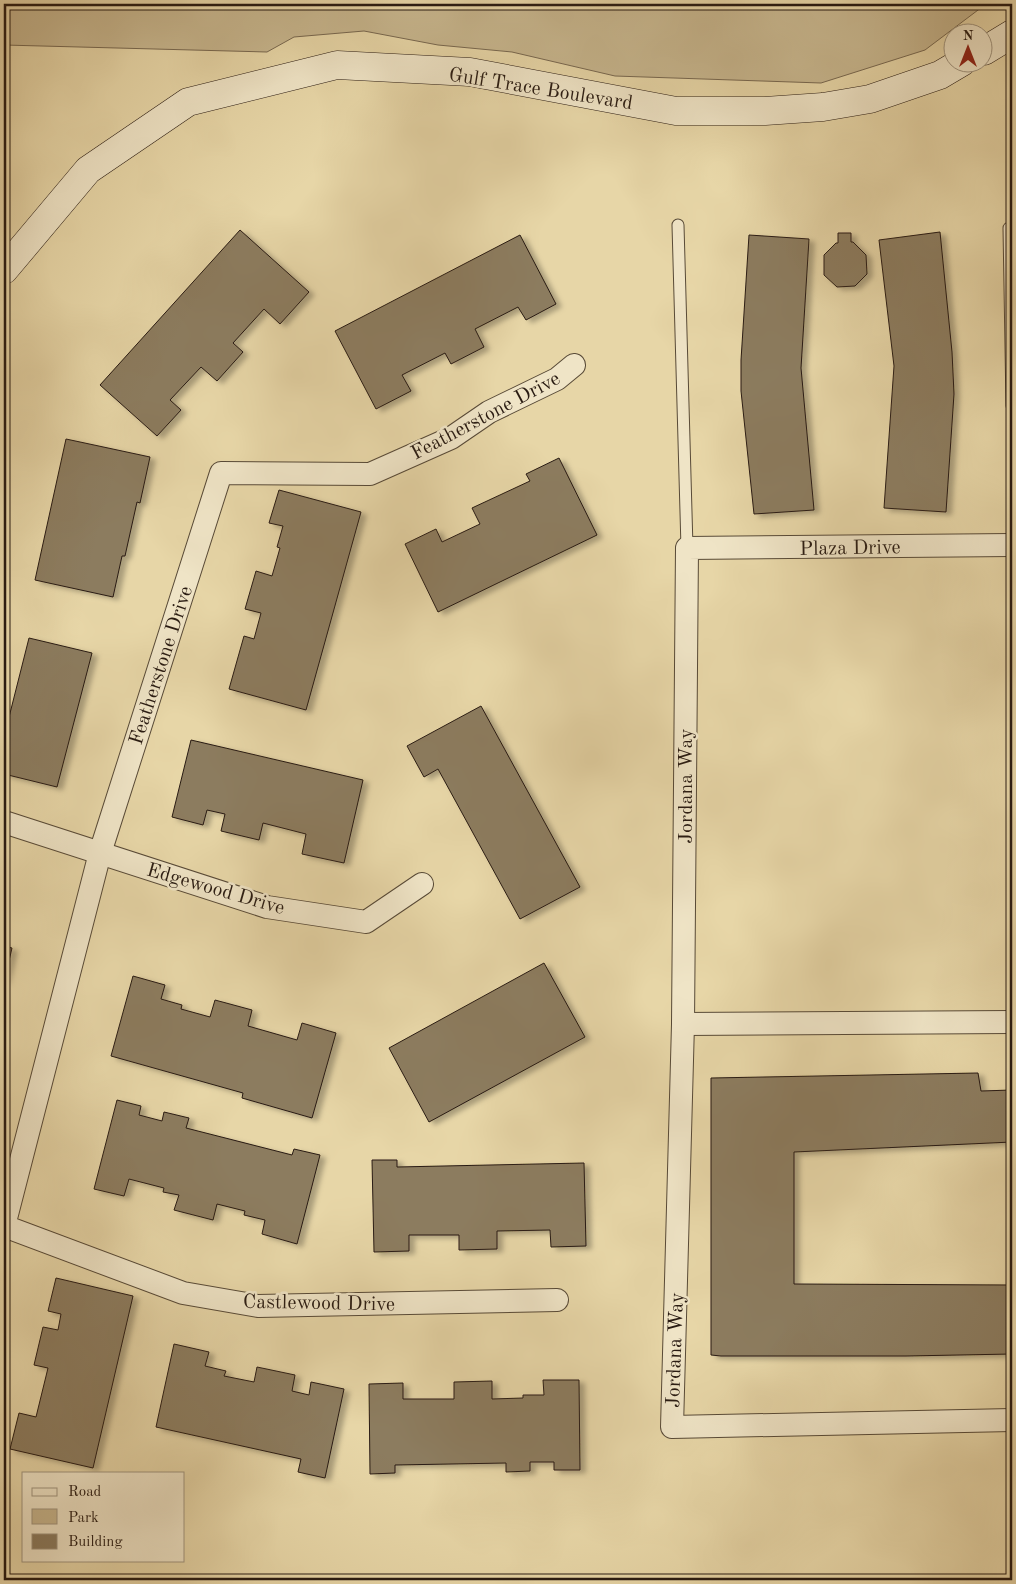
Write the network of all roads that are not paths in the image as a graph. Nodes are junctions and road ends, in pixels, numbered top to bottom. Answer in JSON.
{"nodes":[{"id":1,"x":1012,"y":34,"type":"edge"},
{"id":2,"x":994,"y":45,"type":"edge"},
{"id":3,"x":945,"y":72,"type":"edge"},
{"id":4,"x":678,"y":225,"type":"dead end"},
{"id":5,"x":1012,"y":228,"type":"edge"},
{"id":6,"x":4,"y":270,"type":"edge"},
{"id":7,"x":574,"y":365,"type":"dead end"},
{"id":8,"x":1012,"y":406,"type":"edge"},
{"id":9,"x":1012,"y":545,"type":"edge"},
{"id":10,"x":687,"y":548,"type":"junction"},
{"id":11,"x":4,"y":822,"type":"edge"},
{"id":12,"x":100,"y":853,"type":"junction"},
{"id":13,"x":422,"y":884,"type":"dead end"},
{"id":14,"x":1012,"y":1022,"type":"edge"},
{"id":15,"x":683,"y":1024,"type":"junction"},
{"id":16,"x":4,"y":1226,"type":"edge"},
{"id":17,"x":557,"y":1300,"type":"dead end"},
{"id":18,"x":1012,"y":1420,"type":"edge"}],
"edges":[{"from":1,"to":2,"type":"street"},
{"from":3,"to":6,"type":"street","name":"Gulf Trace Boulevard"},
{"from":4,"to":10,"type":"lane"},
{"from":5,"to":8,"type":"lane"},
{"from":7,"to":12,"type":"street","name":"Featherstone Drive"},
{"from":9,"to":10,"type":"street","name":"Plaza Drive"},
{"from":10,"to":15,"type":"street","name":"Jordana Way"},
{"from":11,"to":12,"type":"street","name":"Edgewood Drive"},
{"from":12,"to":13,"type":"street","name":"Edgewood Drive"},
{"from":12,"to":16,"type":"street","name":"Featherstone Drive"},
{"from":14,"to":15,"type":"street"},
{"from":15,"to":18,"type":"street","name":"Jordana Way"},
{"from":16,"to":17,"type":"street","name":"Castlewood Drive"}]}
